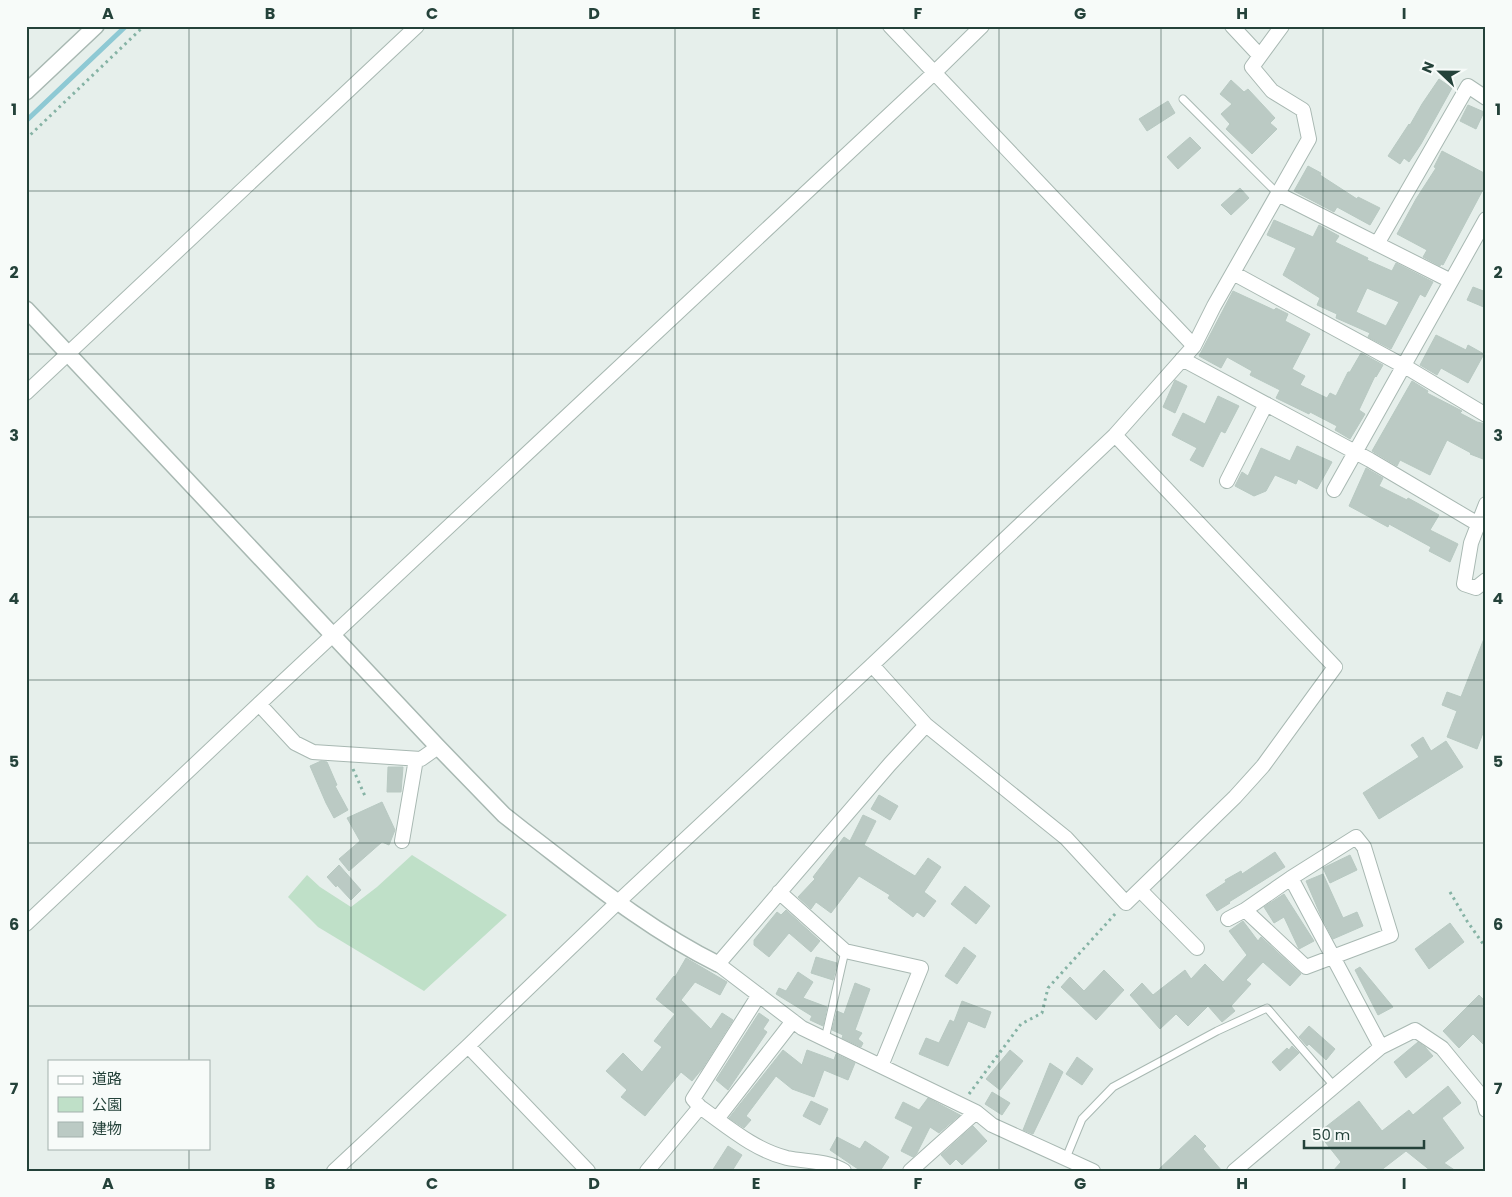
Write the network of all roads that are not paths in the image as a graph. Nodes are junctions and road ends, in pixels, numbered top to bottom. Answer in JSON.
{"nodes":[{"id":1,"x":96,"y":26,"type":"edge"},
{"id":2,"x":417,"y":26,"type":"edge"},
{"id":3,"x":890,"y":26,"type":"edge"},
{"id":4,"x":982,"y":26,"type":"edge"},
{"id":5,"x":1232,"y":26,"type":"edge"},
{"id":6,"x":1282,"y":26,"type":"edge"},
{"id":7,"x":1260,"y":56,"type":"junction"},
{"id":8,"x":934,"y":73,"type":"junction"},
{"id":9,"x":26,"y":92,"type":"edge"},
{"id":10,"x":1486,"y":98,"type":"edge"},
{"id":11,"x":1183,"y":99,"type":"dead end"},
{"id":12,"x":1278,"y":194,"type":"junction"},
{"id":13,"x":1486,"y":218,"type":"edge"},
{"id":14,"x":1377,"y":244,"type":"junction"},
{"id":15,"x":1233,"y":273,"type":"junction"},
{"id":16,"x":1451,"y":281,"type":"junction"},
{"id":17,"x":26,"y":309,"type":"edge"},
{"id":18,"x":1194,"y":346,"type":"junction"},
{"id":19,"x":68,"y":355,"type":"junction"},
{"id":20,"x":1182,"y":360,"type":"junction"},
{"id":21,"x":1403,"y":366,"type":"junction"},
{"id":22,"x":26,"y":393,"type":"edge"},
{"id":23,"x":1266,"y":404,"type":"junction"},
{"id":24,"x":1486,"y":415,"type":"edge"},
{"id":25,"x":1115,"y":435,"type":"junction"},
{"id":26,"x":1356,"y":453,"type":"junction"},
{"id":27,"x":1227,"y":481,"type":"dead end"},
{"id":28,"x":1334,"y":490,"type":"dead end"},
{"id":29,"x":1486,"y":504,"type":"edge"},
{"id":30,"x":1478,"y":524,"type":"junction"},
{"id":31,"x":1486,"y":580,"type":"edge"},
{"id":32,"x":333,"y":635,"type":"junction"},
{"id":33,"x":872,"y":665,"type":"junction"},
{"id":34,"x":259,"y":704,"type":"junction"},
{"id":35,"x":926,"y":725,"type":"junction"},
{"id":36,"x":438,"y":747,"type":"junction"},
{"id":37,"x":416,"y":759,"type":"junction"},
{"id":38,"x":402,"y":841,"type":"dead end"},
{"id":39,"x":1291,"y":878,"type":"junction"},
{"id":40,"x":1140,"y":890,"type":"junction"},
{"id":41,"x":780,"y":892,"type":"junction"},
{"id":42,"x":618,"y":902,"type":"junction"},
{"id":43,"x":1245,"y":910,"type":"junction"},
{"id":44,"x":1228,"y":919,"type":"dead end"},
{"id":45,"x":26,"y":924,"type":"edge"},
{"id":46,"x":1197,"y":948,"type":"dead end"},
{"id":47,"x":845,"y":951,"type":"junction"},
{"id":48,"x":1334,"y":958,"type":"junction"},
{"id":49,"x":718,"y":964,"type":"junction"},
{"id":50,"x":759,"y":995,"type":"junction"},
{"id":51,"x":793,"y":1021,"type":"junction"},
{"id":52,"x":825,"y":1039,"type":"junction"},
{"id":53,"x":468,"y":1046,"type":"junction"},
{"id":54,"x":1381,"y":1047,"type":"junction"},
{"id":55,"x":881,"y":1066,"type":"junction"},
{"id":56,"x":1335,"y":1087,"type":"junction"},
{"id":57,"x":700,"y":1107,"type":"junction"},
{"id":58,"x":1486,"y":1110,"type":"edge"},
{"id":59,"x":976,"y":1112,"type":"junction"},
{"id":60,"x":716,"y":1119,"type":"junction"},
{"id":61,"x":1066,"y":1158,"type":"junction"},
{"id":62,"x":334,"y":1171,"type":"edge"},
{"id":63,"x":588,"y":1171,"type":"edge"},
{"id":64,"x":647,"y":1171,"type":"edge"},
{"id":65,"x":844,"y":1171,"type":"edge"},
{"id":66,"x":910,"y":1171,"type":"edge"},
{"id":67,"x":1093,"y":1171,"type":"edge"},
{"id":68,"x":1234,"y":1171,"type":"edge"}],
"edges":[{"from":1,"to":9,"type":"street"},
{"from":2,"to":19,"type":"street"},
{"from":3,"to":8,"type":"street"},
{"from":4,"to":8,"type":"street"},
{"from":5,"to":7,"type":"street"},
{"from":6,"to":7,"type":"street"},
{"from":7,"to":12,"type":"street"},
{"from":8,"to":18,"type":"street"},
{"from":8,"to":32,"type":"street"},
{"from":10,"to":14,"type":"street"},
{"from":11,"to":12,"type":"lane"},
{"from":12,"to":14,"type":"street"},
{"from":12,"to":15,"type":"street"},
{"from":13,"to":16,"type":"street"},
{"from":14,"to":16,"type":"street"},
{"from":15,"to":18,"type":"street"},
{"from":15,"to":21,"type":"street"},
{"from":16,"to":21,"type":"street"},
{"from":17,"to":19,"type":"street"},
{"from":18,"to":20,"type":"street"},
{"from":19,"to":22,"type":"street"},
{"from":19,"to":32,"type":"street"},
{"from":20,"to":23,"type":"street"},
{"from":20,"to":25,"type":"street"},
{"from":21,"to":24,"type":"street"},
{"from":21,"to":26,"type":"street"},
{"from":23,"to":26,"type":"street"},
{"from":23,"to":27,"type":"street"},
{"from":25,"to":33,"type":"street"},
{"from":25,"to":40,"type":"street"},
{"from":26,"to":28,"type":"street"},
{"from":26,"to":30,"type":"street"},
{"from":29,"to":30,"type":"street"},
{"from":30,"to":31,"type":"street"},
{"from":32,"to":34,"type":"street"},
{"from":32,"to":36,"type":"street"},
{"from":33,"to":35,"type":"street"},
{"from":33,"to":42,"type":"street"},
{"from":34,"to":37,"type":"street"},
{"from":34,"to":45,"type":"street"},
{"from":35,"to":40,"type":"street"},
{"from":35,"to":41,"type":"street"},
{"from":36,"to":37,"type":"street"},
{"from":36,"to":42,"type":"street"},
{"from":37,"to":38,"type":"street"},
{"from":39,"to":43,"type":"street"},
{"from":39,"to":48,"type":"street"},
{"from":39,"to":48,"type":"street"},
{"from":40,"to":46,"type":"street"},
{"from":41,"to":47,"type":"street"},
{"from":41,"to":49,"type":"street"},
{"from":42,"to":49,"type":"street"},
{"from":42,"to":53,"type":"street"},
{"from":43,"to":44,"type":"street"},
{"from":43,"to":48,"type":"street"},
{"from":47,"to":52,"type":"lane"},
{"from":47,"to":55,"type":"street"},
{"from":48,"to":54,"type":"street"},
{"from":49,"to":50,"type":"street"},
{"from":50,"to":51,"type":"street"},
{"from":50,"to":57,"type":"street"},
{"from":51,"to":52,"type":"street"},
{"from":51,"to":60,"type":"street"},
{"from":52,"to":55,"type":"street"},
{"from":53,"to":62,"type":"street"},
{"from":53,"to":63,"type":"street"},
{"from":54,"to":56,"type":"street"},
{"from":54,"to":58,"type":"street"},
{"from":55,"to":59,"type":"street"},
{"from":56,"to":61,"type":"lane"},
{"from":56,"to":68,"type":"street"},
{"from":57,"to":60,"type":"street"},
{"from":57,"to":64,"type":"street"},
{"from":59,"to":61,"type":"street"},
{"from":59,"to":66,"type":"street"},
{"from":60,"to":65,"type":"street"},
{"from":61,"to":67,"type":"street"}]}
